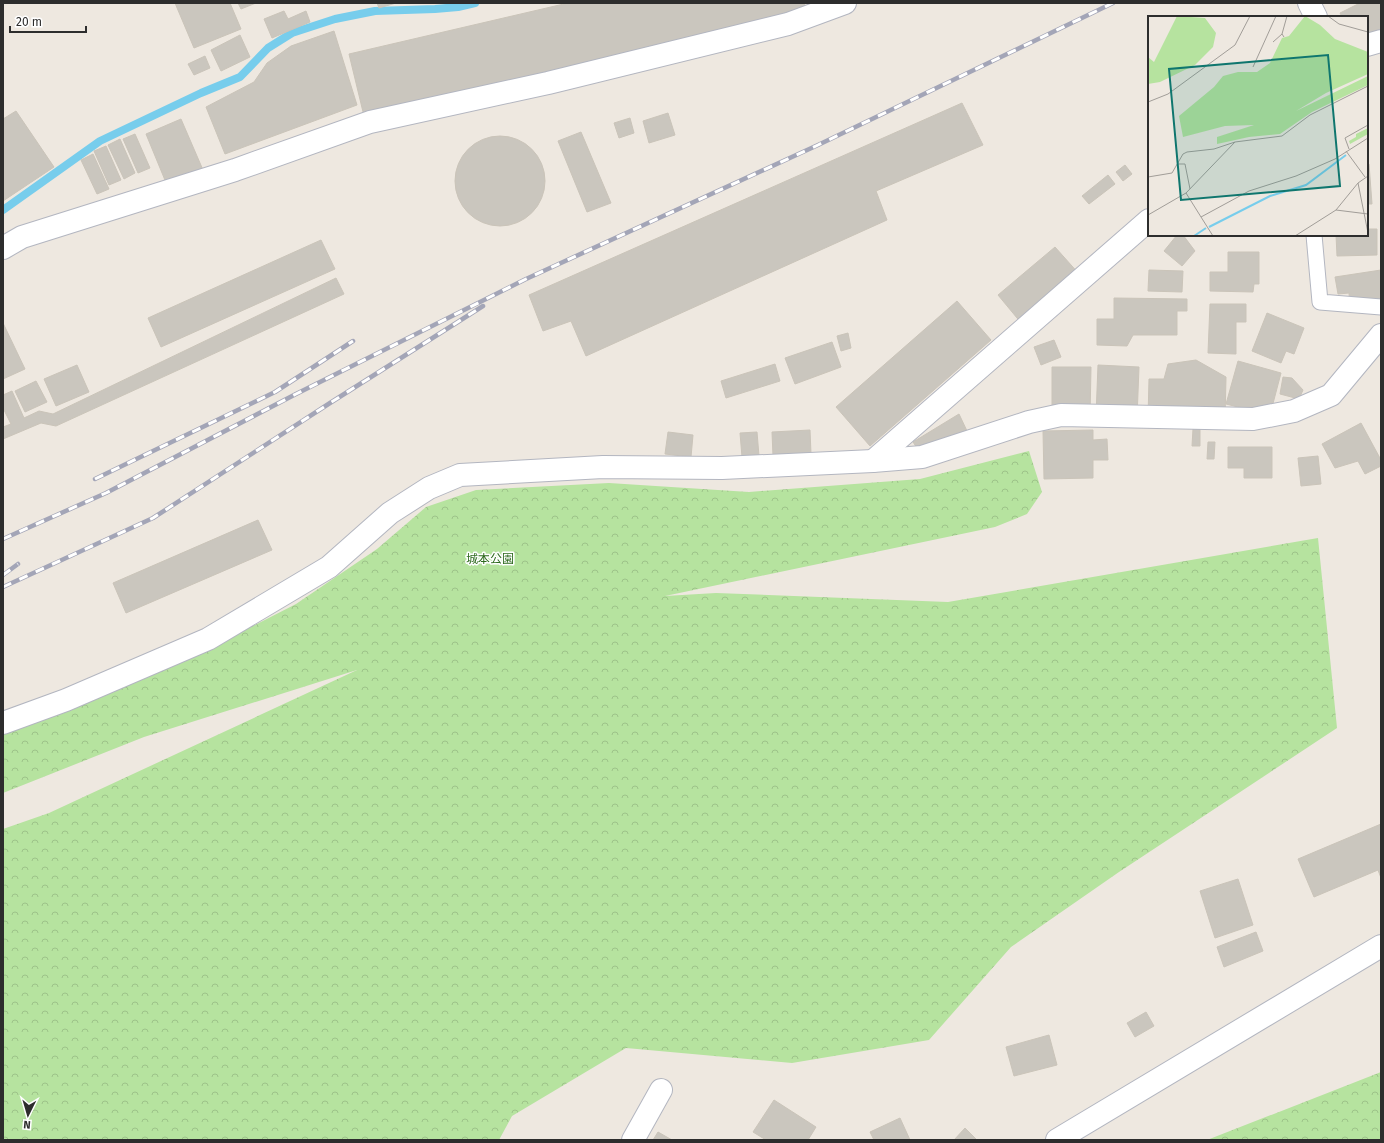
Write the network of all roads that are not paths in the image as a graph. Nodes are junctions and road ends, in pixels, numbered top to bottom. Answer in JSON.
{"nodes":[{"id":1,"x":845,"y":3,"type":"edge"},
{"id":2,"x":1309,"y":3,"type":"edge"},
{"id":3,"x":1316,"y":16,"type":"edge"},
{"id":4,"x":1381,"y":40,"type":"edge"},
{"id":5,"x":1368,"y":45,"type":"edge"},
{"id":6,"x":1148,"y":221,"type":"edge"},
{"id":7,"x":1314,"y":236,"type":"edge"},
{"id":8,"x":3,"y":248,"type":"edge"},
{"id":9,"x":1381,"y":307,"type":"edge"},
{"id":10,"x":1381,"y":335,"type":"edge"},
{"id":11,"x":873,"y":461,"type":"junction"},
{"id":12,"x":3,"y":723,"type":"edge"},
{"id":13,"x":1381,"y":946,"type":"edge"},
{"id":14,"x":661,"y":1090,"type":"dead end"},
{"id":15,"x":633,"y":1140,"type":"edge"},
{"id":16,"x":1057,"y":1140,"type":"edge"}],
"edges":[{"from":1,"to":8,"type":"street"},
{"from":2,"to":3,"type":"street"},
{"from":4,"to":5,"type":"street"},
{"from":6,"to":11,"type":"street"},
{"from":7,"to":9,"type":"lane"},
{"from":10,"to":11,"type":"street"},
{"from":11,"to":12,"type":"street"},
{"from":13,"to":16,"type":"street"},
{"from":14,"to":15,"type":"street"}]}
